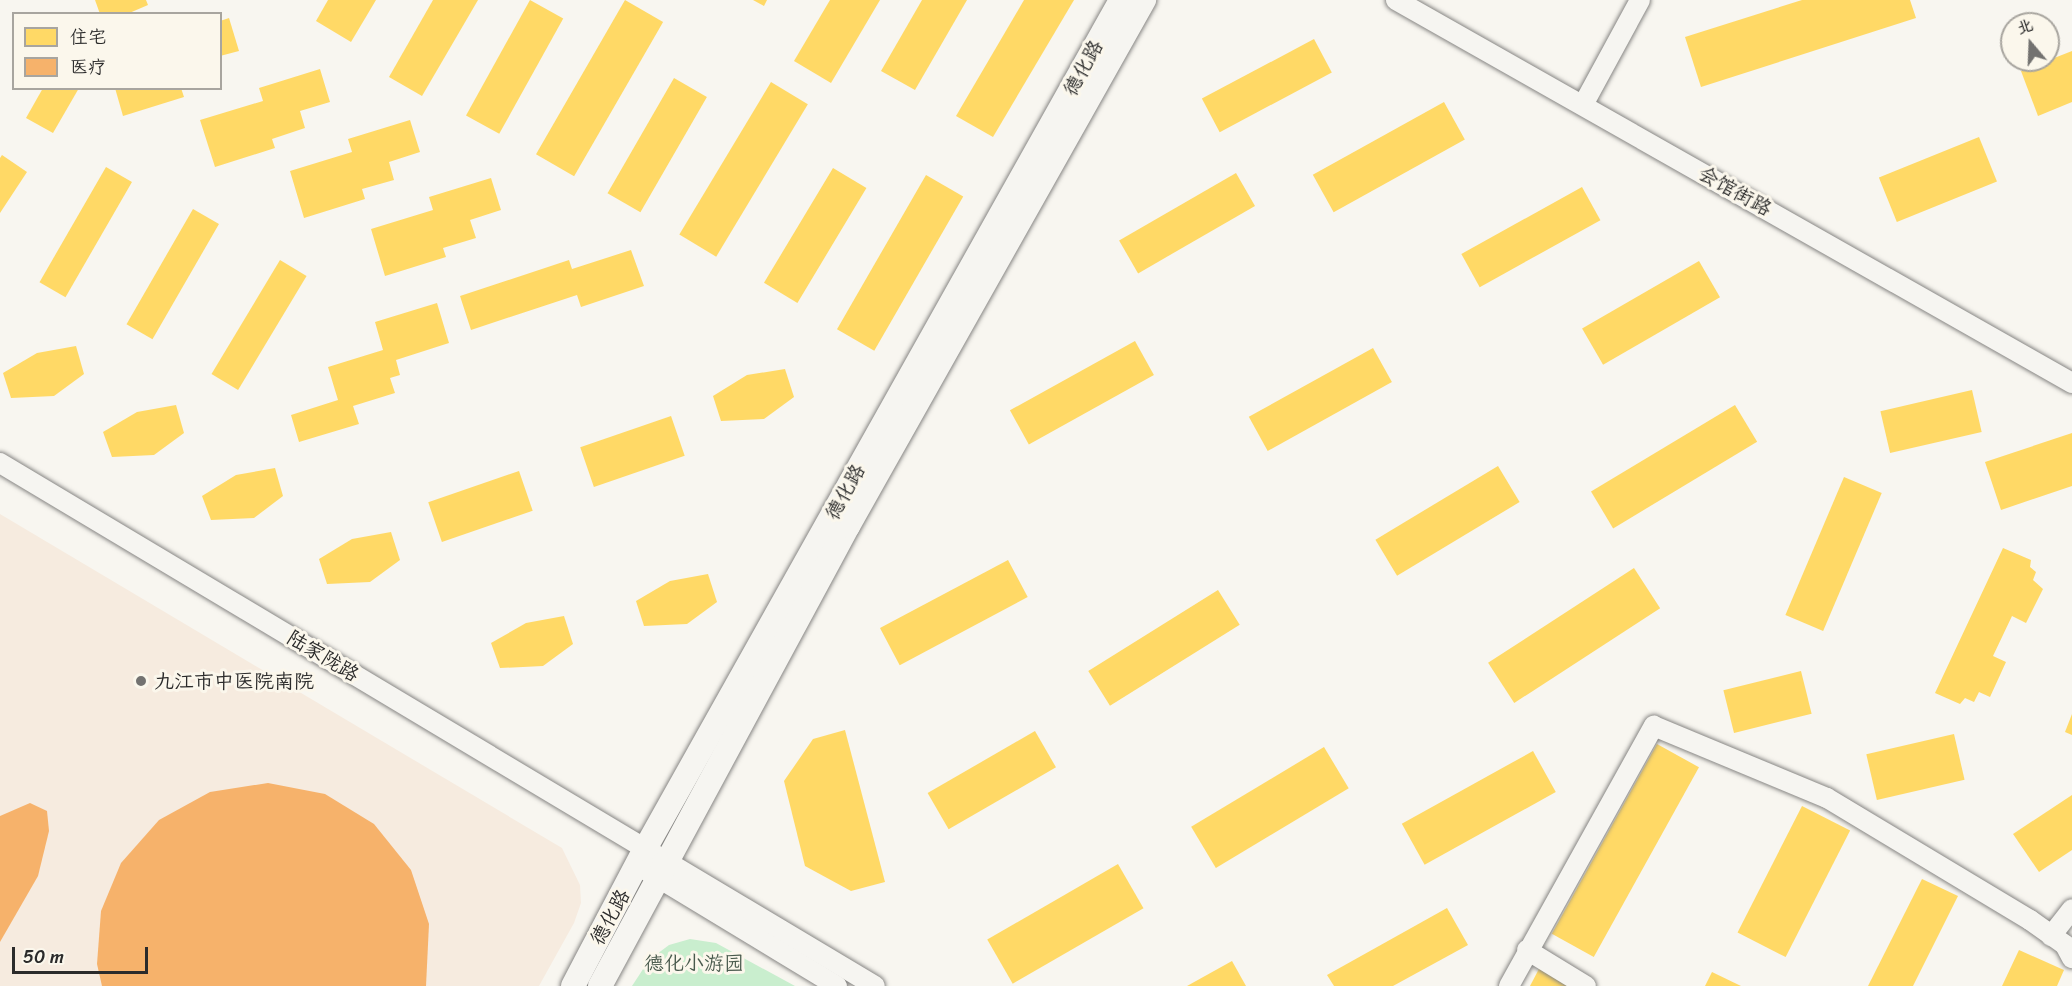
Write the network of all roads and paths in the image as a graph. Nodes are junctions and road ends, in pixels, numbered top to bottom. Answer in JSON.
{"nodes":[{"id":1,"x":1121,"y":0,"type":"edge"},
{"id":2,"x":1144,"y":0,"type":"edge"},
{"id":3,"x":1396,"y":0,"type":"edge"},
{"id":4,"x":1640,"y":0,"type":"edge"},
{"id":5,"x":1583,"y":105,"type":"junction"},
{"id":6,"x":2072,"y":383,"type":"edge"},
{"id":7,"x":0,"y":463,"type":"edge"},
{"id":8,"x":652,"y":864,"type":"junction"},
{"id":9,"x":2072,"y":909,"type":"edge"},
{"id":10,"x":2051,"y":936,"type":"junction"},
{"id":11,"x":1527,"y":950,"type":"junction"},
{"id":12,"x":2072,"y":958,"type":"edge"},
{"id":13,"x":573,"y":986,"type":"edge"},
{"id":14,"x":600,"y":986,"type":"edge"},
{"id":15,"x":837,"y":986,"type":"edge"},
{"id":16,"x":875,"y":986,"type":"edge"},
{"id":17,"x":1509,"y":986,"type":"edge"},
{"id":18,"x":1586,"y":986,"type":"edge"}],
"edges":[{"from":1,"to":8,"type":"main road","name":"德化路"},
{"from":2,"to":8,"type":"main road","name":"德化路"},
{"from":3,"to":5,"type":"street","name":"会馆街路"},
{"from":4,"to":5,"type":"street"},
{"from":5,"to":6,"type":"street","name":"会馆街路"},
{"from":7,"to":8,"type":"street","name":"陆家陇路"},
{"from":8,"to":13,"type":"main road","name":"德化路"},
{"from":8,"to":14,"type":"main road","name":"德化路"},
{"from":8,"to":15,"type":"street"},
{"from":8,"to":16,"type":"street"},
{"from":9,"to":10,"type":"street"},
{"from":10,"to":11,"type":"street"},
{"from":10,"to":12,"type":"street"},
{"from":11,"to":17,"type":"street"},
{"from":11,"to":18,"type":"street"}]}
